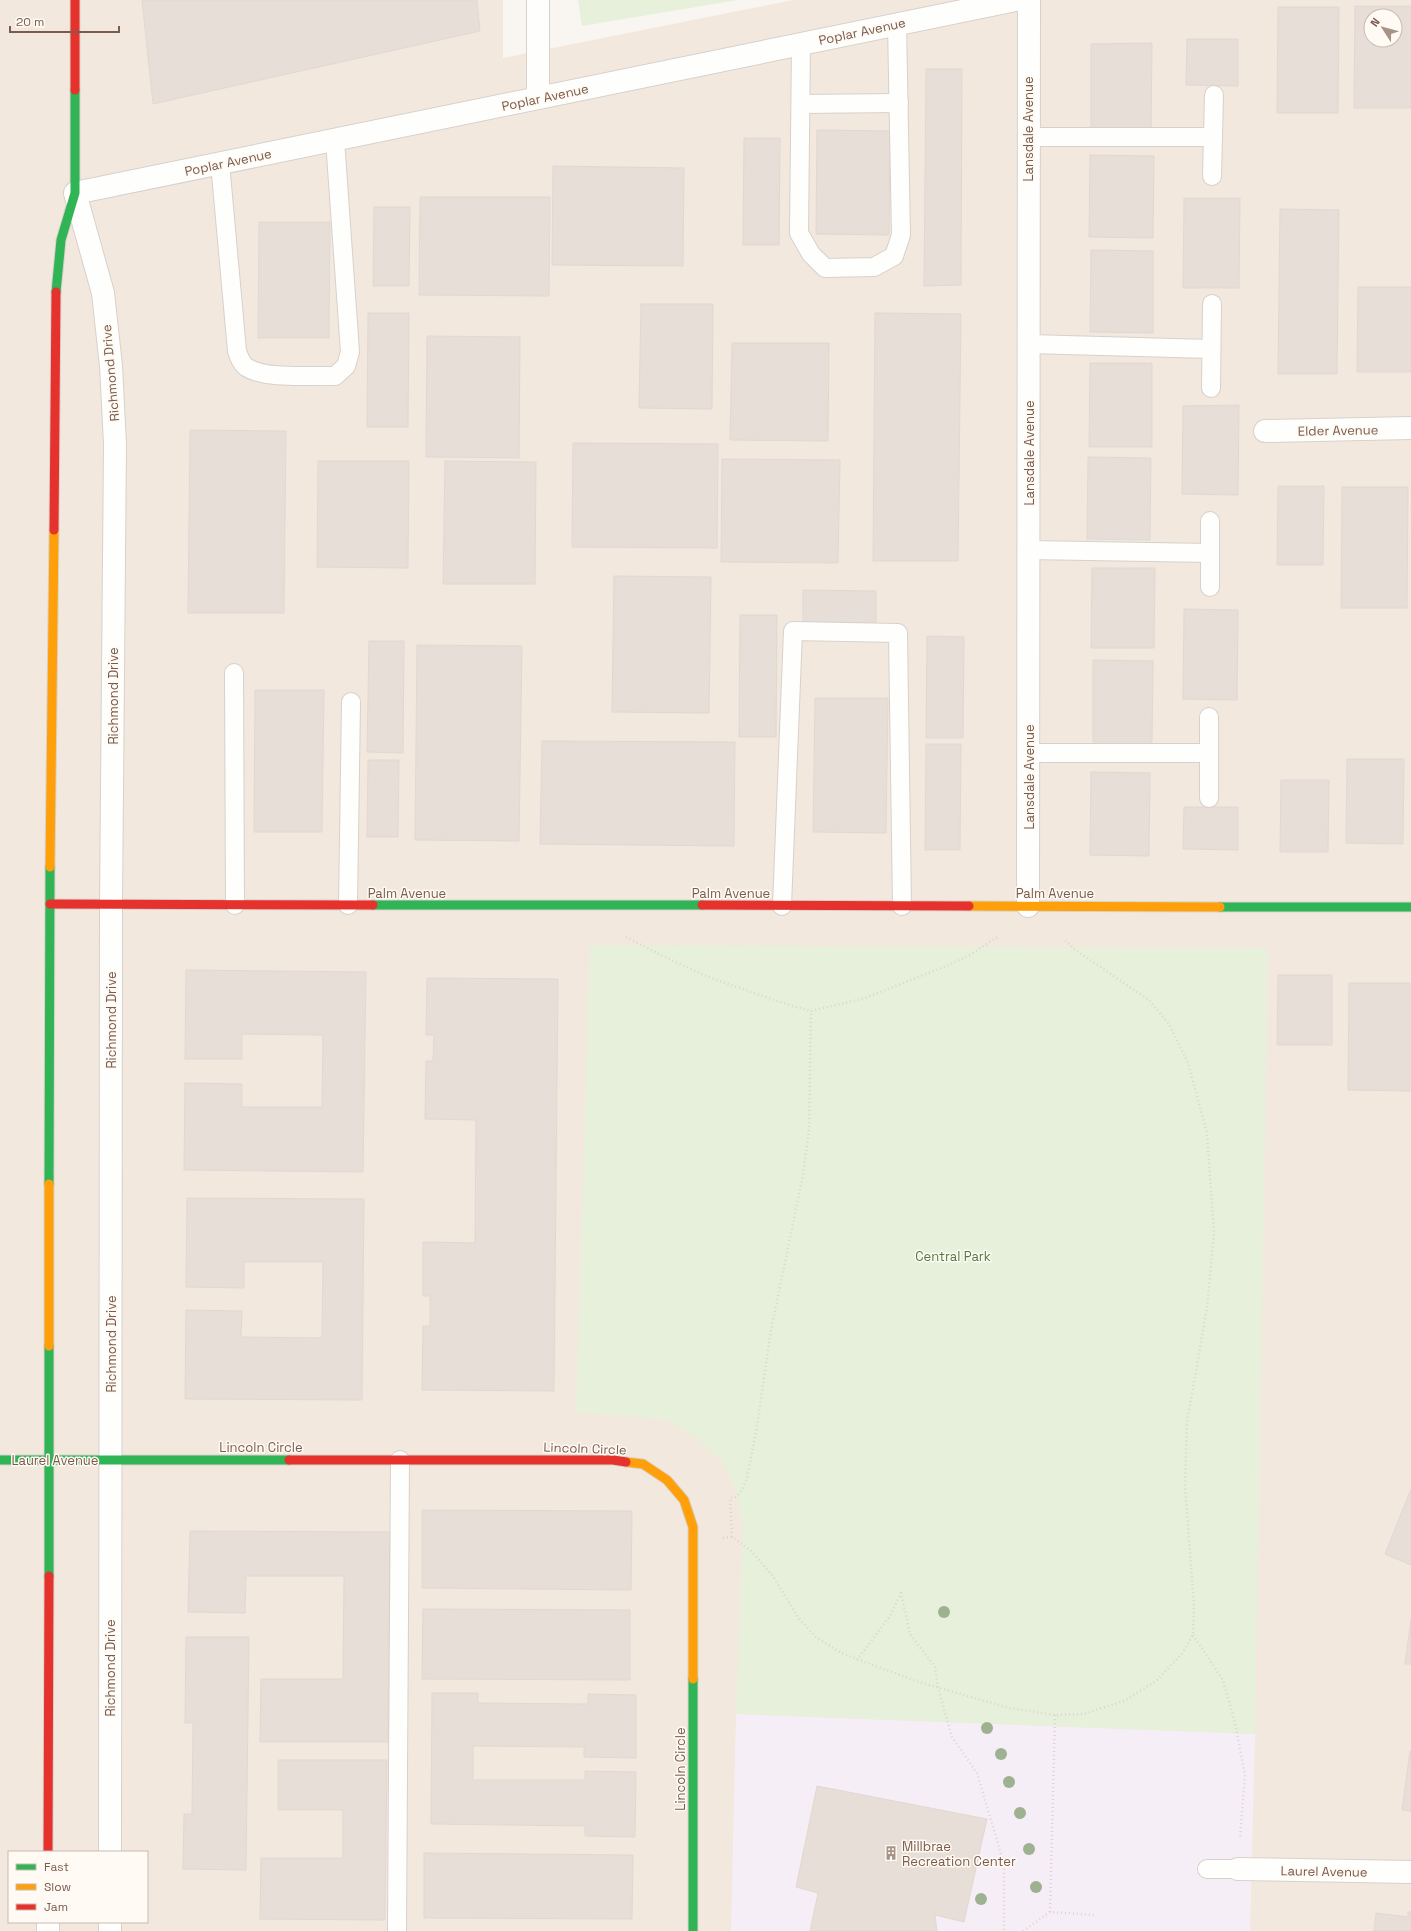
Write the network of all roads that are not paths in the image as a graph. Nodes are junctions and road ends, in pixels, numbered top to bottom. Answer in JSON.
{"nodes":[{"id":1,"x":75,"y":0,"type":"edge"},
{"id":2,"x":538,"y":0,"type":"edge"},
{"id":3,"x":1016,"y":0,"type":"edge"},
{"id":4,"x":1029,"y":0,"type":"edge"},
{"id":5,"x":992,"y":2,"type":"edge"},
{"id":6,"x":898,"y":24,"type":"junction"},
{"id":7,"x":801,"y":44,"type":"junction"},
{"id":8,"x":1214,"y":95,"type":"dead end"},
{"id":9,"x":538,"y":98,"type":"junction"},
{"id":10,"x":899,"y":103,"type":"junction"},
{"id":11,"x":801,"y":104,"type":"junction"},
{"id":12,"x":1028,"y":137,"type":"junction"},
{"id":13,"x":1213,"y":137,"type":"junction"},
{"id":14,"x":335,"y":140,"type":"junction"},
{"id":15,"x":220,"y":163,"type":"junction"},
{"id":16,"x":1212,"y":176,"type":"dead end"},
{"id":17,"x":75,"y":193,"type":"junction"},
{"id":18,"x":1212,"y":304,"type":"dead end"},
{"id":19,"x":1029,"y":344,"type":"junction"},
{"id":20,"x":1211,"y":349,"type":"junction"},
{"id":21,"x":1211,"y":388,"type":"dead end"},
{"id":22,"x":1411,"y":428,"type":"edge"},
{"id":23,"x":1265,"y":431,"type":"dead end"},
{"id":24,"x":1210,"y":521,"type":"dead end"},
{"id":25,"x":1029,"y":550,"type":"junction"},
{"id":26,"x":1210,"y":553,"type":"junction"},
{"id":27,"x":1210,"y":587,"type":"dead end"},
{"id":28,"x":234,"y":672,"type":"dead end"},
{"id":29,"x":352,"y":702,"type":"dead end"},
{"id":30,"x":1209,"y":717,"type":"dead end"},
{"id":31,"x":1029,"y":753,"type":"junction"},
{"id":32,"x":1209,"y":753,"type":"junction"},
{"id":33,"x":1209,"y":798,"type":"dead end"},
{"id":34,"x":50,"y":904,"type":"junction"},
{"id":35,"x":111,"y":905,"type":"junction"},
{"id":36,"x":235,"y":905,"type":"junction"},
{"id":37,"x":348,"y":905,"type":"junction"},
{"id":38,"x":782,"y":906,"type":"junction"},
{"id":39,"x":902,"y":906,"type":"junction"},
{"id":40,"x":1028,"y":906,"type":"junction"},
{"id":41,"x":1411,"y":907,"type":"edge"},
{"id":42,"x":0,"y":1460,"type":"edge"},
{"id":43,"x":49,"y":1460,"type":"junction"},
{"id":44,"x":110,"y":1460,"type":"junction"},
{"id":45,"x":400,"y":1460,"type":"junction"},
{"id":46,"x":48,"y":1851,"type":"edge"},
{"id":47,"x":110,"y":1851,"type":"edge"},
{"id":48,"x":1238,"y":1868,"type":"joint"},
{"id":49,"x":1207,"y":1869,"type":"dead end"},
{"id":50,"x":1411,"y":1872,"type":"edge"},
{"id":51,"x":397,"y":1931,"type":"edge"},
{"id":52,"x":693,"y":1931,"type":"edge"}],
"edges":[{"from":1,"to":17,"type":"street","name":"Richmond Drive"},
{"from":2,"to":9,"type":"street"},
{"from":3,"to":5,"type":"street","name":"Poplar Avenue"},
{"from":4,"to":12,"type":"street","name":"Lansdale Avenue"},
{"from":5,"to":6,"type":"street","name":"Poplar Avenue"},
{"from":6,"to":7,"type":"street","name":"Poplar Avenue"},
{"from":6,"to":10,"type":"lane"},
{"from":7,"to":9,"type":"street","name":"Poplar Avenue"},
{"from":7,"to":11,"type":"lane"},
{"from":8,"to":13,"type":"lane"},
{"from":9,"to":14,"type":"street","name":"Poplar Avenue"},
{"from":10,"to":11,"type":"lane"},
{"from":10,"to":11,"type":"lane"},
{"from":12,"to":13,"type":"lane"},
{"from":12,"to":19,"type":"street","name":"Lansdale Avenue"},
{"from":13,"to":16,"type":"lane"},
{"from":14,"to":15,"type":"street","name":"Poplar Avenue"},
{"from":14,"to":15,"type":"lane"},
{"from":15,"to":17,"type":"street","name":"Poplar Avenue"},
{"from":17,"to":34,"type":"street","name":"Richmond Drive"},
{"from":17,"to":35,"type":"street","name":"Richmond Drive"},
{"from":18,"to":20,"type":"lane"},
{"from":19,"to":20,"type":"lane"},
{"from":19,"to":25,"type":"street","name":"Lansdale Avenue"},
{"from":20,"to":21,"type":"lane"},
{"from":22,"to":23,"type":"street","name":"Elder Avenue"},
{"from":24,"to":26,"type":"lane"},
{"from":25,"to":26,"type":"lane"},
{"from":25,"to":31,"type":"street","name":"Lansdale Avenue"},
{"from":26,"to":27,"type":"lane"},
{"from":28,"to":36,"type":"lane"},
{"from":29,"to":37,"type":"lane"},
{"from":30,"to":32,"type":"lane"},
{"from":31,"to":32,"type":"lane"},
{"from":31,"to":40,"type":"street","name":"Lansdale Avenue"},
{"from":32,"to":33,"type":"lane"},
{"from":34,"to":35,"type":"street","name":"Palm Avenue"},
{"from":34,"to":43,"type":"street","name":"Richmond Drive"},
{"from":35,"to":36,"type":"street","name":"Palm Avenue"},
{"from":35,"to":44,"type":"street","name":"Richmond Drive"},
{"from":36,"to":37,"type":"street","name":"Palm Avenue"},
{"from":37,"to":38,"type":"street","name":"Palm Avenue"},
{"from":38,"to":39,"type":"street","name":"Palm Avenue"},
{"from":38,"to":39,"type":"lane"},
{"from":39,"to":40,"type":"street","name":"Palm Avenue"},
{"from":40,"to":41,"type":"street","name":"Palm Avenue"},
{"from":42,"to":43,"type":"street","name":"Laurel Avenue"},
{"from":43,"to":44,"type":"street","name":"Laurel Avenue"},
{"from":43,"to":46,"type":"street","name":"Richmond Drive"},
{"from":44,"to":45,"type":"street","name":"Lincoln Circle"},
{"from":44,"to":47,"type":"street","name":"Richmond Drive"},
{"from":45,"to":51,"type":"lane"},
{"from":45,"to":52,"type":"street","name":"Lincoln Circle"},
{"from":48,"to":49,"type":"lane"},
{"from":48,"to":50,"type":"street","name":"Laurel Avenue"}]}
